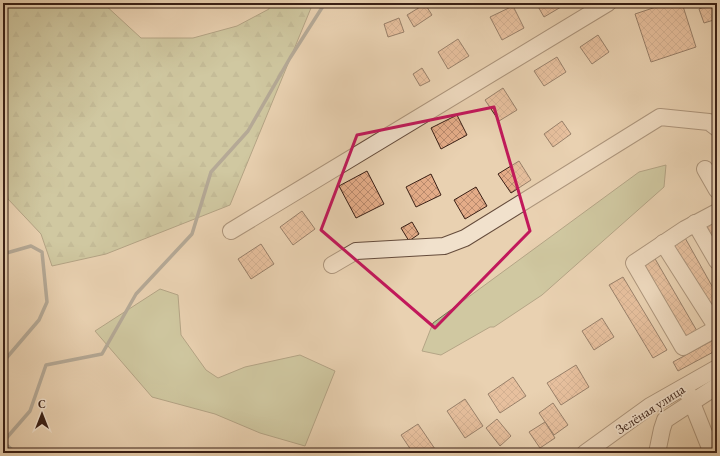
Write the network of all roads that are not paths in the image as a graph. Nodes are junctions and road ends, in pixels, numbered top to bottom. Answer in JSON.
{"nodes":[{"id":1,"x":608,"y":3,"type":"edge"},
{"id":2,"x":717,"y":128,"type":"edge"},
{"id":3,"x":705,"y":169,"type":"dead end"},
{"id":4,"x":717,"y":190,"type":"edge"},
{"id":5,"x":717,"y":212,"type":"edge"},
{"id":6,"x":695,"y":223,"type":"junction"},
{"id":7,"x":231,"y":231,"type":"dead end"},
{"id":8,"x":663,"y":243,"type":"junction"},
{"id":9,"x":717,"y":261,"type":"edge"},
{"id":10,"x":332,"y":265,"type":"dead end"},
{"id":11,"x":717,"y":328,"type":"edge"},
{"id":12,"x":717,"y":368,"type":"edge"},
{"id":13,"x":685,"y":386,"type":"junction"},
{"id":14,"x":717,"y":386,"type":"edge"},
{"id":15,"x":692,"y":402,"type":"junction"},
{"id":16,"x":585,"y":453,"type":"edge"},
{"id":17,"x":658,"y":453,"type":"edge"},
{"id":18,"x":712,"y":453,"type":"edge"}],
"edges":[{"from":1,"to":7,"type":"street"},
{"from":2,"to":10,"type":"street"},
{"from":3,"to":4,"type":"street"},
{"from":5,"to":6,"type":"street"},
{"from":6,"to":8,"type":"street"},
{"from":6,"to":9,"type":"street"},
{"from":8,"to":11,"type":"street"},
{"from":8,"to":11,"type":"street"},
{"from":12,"to":13,"type":"street","name":"Зелёная улица"},
{"from":13,"to":15,"type":"street"},
{"from":13,"to":16,"type":"street","name":"Зелёная улица"},
{"from":14,"to":15,"type":"street"},
{"from":15,"to":17,"type":"street"},
{"from":15,"to":18,"type":"street"}]}
